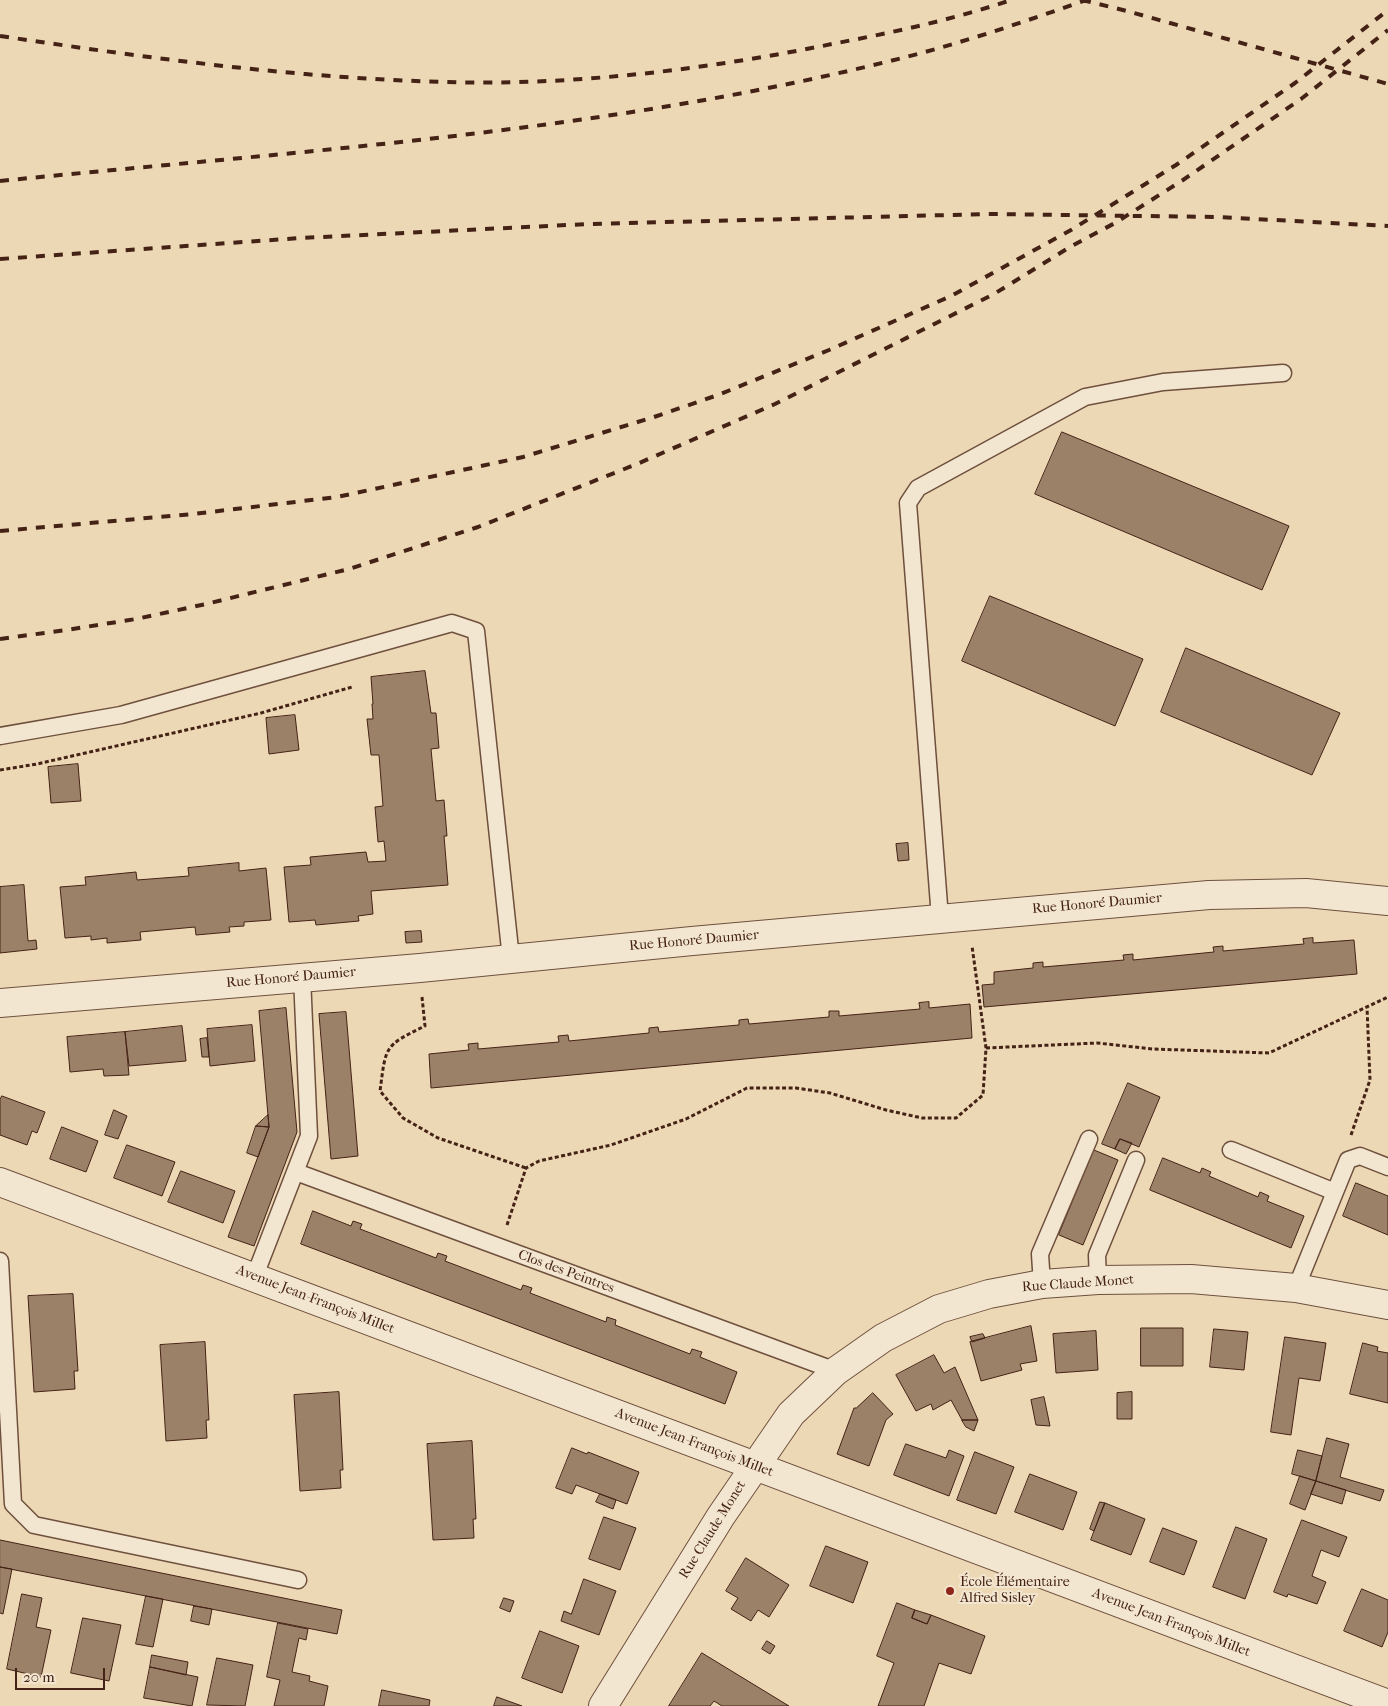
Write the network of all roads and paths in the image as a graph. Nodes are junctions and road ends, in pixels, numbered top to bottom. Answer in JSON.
{"nodes":[{"id":1,"x":1283,"y":373,"type":"dead end"},
{"id":2,"x":352,"y":687,"type":"dead end"},
{"id":3,"x":0,"y":736,"type":"edge"},
{"id":4,"x":0,"y":770,"type":"edge"},
{"id":5,"x":1388,"y":901,"type":"edge"},
{"id":6,"x":968,"y":916,"type":"junction"},
{"id":7,"x":940,"y":918,"type":"junction"},
{"id":8,"x":511,"y":959,"type":"junction"},
{"id":9,"x":420,"y":968,"type":"junction"},
{"id":10,"x":302,"y":977,"type":"junction"},
{"id":11,"x":1388,"y":997,"type":"edge"},
{"id":12,"x":0,"y":1003,"type":"edge"},
{"id":13,"x":1367,"y":1006,"type":"junction"},
{"id":14,"x":986,"y":1048,"type":"junction"},
{"id":15,"x":1089,"y":1140,"type":"dead end"},
{"id":16,"x":1231,"y":1150,"type":"dead end"},
{"id":17,"x":1136,"y":1160,"type":"dead end"},
{"id":18,"x":1348,"y":1160,"type":"junction"},
{"id":19,"x":1388,"y":1167,"type":"edge"},
{"id":20,"x":526,"y":1168,"type":"junction"},
{"id":21,"x":296,"y":1172,"type":"junction"},
{"id":22,"x":0,"y":1182,"type":"edge"},
{"id":23,"x":1335,"y":1192,"type":"junction"},
{"id":24,"x":500,"y":1247,"type":"junction"},
{"id":25,"x":0,"y":1261,"type":"edge"},
{"id":26,"x":254,"y":1278,"type":"junction"},
{"id":27,"x":1098,"y":1280,"type":"junction"},
{"id":28,"x":1042,"y":1284,"type":"junction"},
{"id":29,"x":1296,"y":1288,"type":"junction"},
{"id":30,"x":1388,"y":1305,"type":"edge"},
{"id":31,"x":836,"y":1371,"type":"junction"},
{"id":32,"x":754,"y":1466,"type":"junction"},
{"id":33,"x":298,"y":1580,"type":"dead end"},
{"id":34,"x":1388,"y":1704,"type":"edge"},
{"id":35,"x":603,"y":1706,"type":"edge"}],
"edges":[{"from":1,"to":7,"type":"lane"},
{"from":2,"to":4,"type":"path"},
{"from":3,"to":8,"type":"lane"},
{"from":5,"to":6,"type":"street","name":"Rue Honoré Daumier"},
{"from":6,"to":7,"type":"street","name":"Rue Honoré Daumier"},
{"from":6,"to":14,"type":"path"},
{"from":7,"to":8,"type":"street","name":"Rue Honoré Daumier"},
{"from":8,"to":9,"type":"street","name":"Rue Honoré Daumier"},
{"from":9,"to":10,"type":"street","name":"Rue Honoré Daumier"},
{"from":9,"to":20,"type":"path"},
{"from":10,"to":12,"type":"street","name":"Rue Honoré Daumier"},
{"from":10,"to":21,"type":"lane"},
{"from":11,"to":13,"type":"path"},
{"from":13,"to":14,"type":"path"},
{"from":13,"to":18,"type":"path"},
{"from":14,"to":20,"type":"path"},
{"from":15,"to":28,"type":"lane"},
{"from":16,"to":23,"type":"lane"},
{"from":17,"to":27,"type":"lane"},
{"from":18,"to":19,"type":"lane"},
{"from":18,"to":23,"type":"lane"},
{"from":20,"to":24,"type":"path"},
{"from":21,"to":24,"type":"lane","name":"Clos des Peintres"},
{"from":21,"to":26,"type":"lane"},
{"from":22,"to":26,"type":"street","name":"Avenue Jean-François Millet"},
{"from":23,"to":29,"type":"lane"},
{"from":24,"to":31,"type":"lane","name":"Clos des Peintres"},
{"from":25,"to":33,"type":"lane"},
{"from":26,"to":32,"type":"street","name":"Avenue Jean-François Millet"},
{"from":27,"to":28,"type":"street","name":"Rue Claude Monet"},
{"from":27,"to":29,"type":"street","name":"Rue Claude Monet"},
{"from":28,"to":31,"type":"street","name":"Rue Claude Monet"},
{"from":29,"to":30,"type":"street","name":"Rue Claude Monet"},
{"from":31,"to":32,"type":"street","name":"Rue Claude Monet"},
{"from":32,"to":34,"type":"street","name":"Avenue Jean-François Millet"},
{"from":32,"to":35,"type":"street","name":"Rue Claude Monet"}]}
